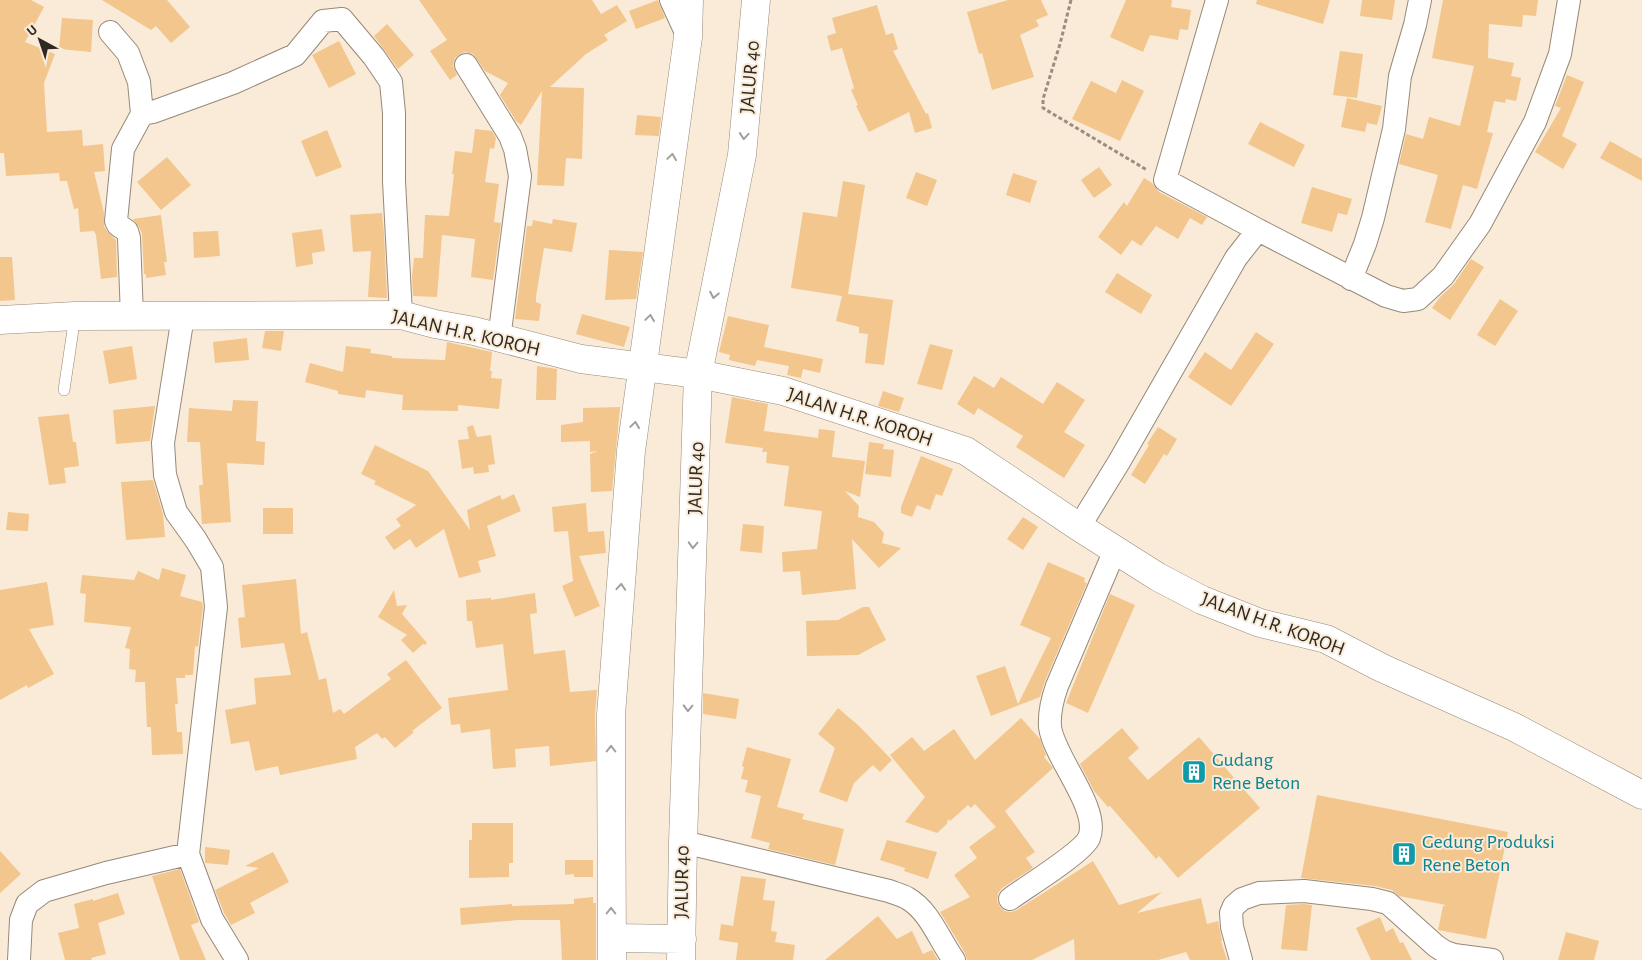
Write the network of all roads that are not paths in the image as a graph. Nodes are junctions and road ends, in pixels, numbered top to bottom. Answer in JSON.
{"nodes":[{"id":1,"x":671,"y":0,"type":"edge"},
{"id":2,"x":689,"y":0,"type":"edge"},
{"id":3,"x":756,"y":0,"type":"edge"},
{"id":4,"x":1217,"y":0,"type":"edge"},
{"id":5,"x":1420,"y":0,"type":"edge"},
{"id":6,"x":1569,"y":0,"type":"edge"},
{"id":7,"x":110,"y":32,"type":"dead end"},
{"id":8,"x":688,"y":38,"type":"junction"},
{"id":9,"x":466,"y":65,"type":"dead end"},
{"id":10,"x":142,"y":114,"type":"junction"},
{"id":11,"x":1258,"y":230,"type":"junction"},
{"id":12,"x":1351,"y":279,"type":"junction"},
{"id":13,"x":401,"y":315,"type":"junction"},
{"id":14,"x":75,"y":316,"type":"junction"},
{"id":15,"x":132,"y":316,"type":"junction"},
{"id":16,"x":183,"y":316,"type":"junction"},
{"id":17,"x":0,"y":320,"type":"edge"},
{"id":18,"x":499,"y":338,"type":"junction"},
{"id":19,"x":644,"y":366,"type":"junction"},
{"id":20,"x":698,"y":374,"type":"junction"},
{"id":21,"x":64,"y":390,"type":"dead end"},
{"id":22,"x":1078,"y":527,"type":"junction"},
{"id":23,"x":1115,"y":550,"type":"junction"},
{"id":24,"x":1642,"y":795,"type":"edge"},
{"id":25,"x":683,"y":842,"type":"junction"},
{"id":26,"x":188,"y":854,"type":"junction"},
{"id":27,"x":1010,"y":899,"type":"dead end"},
{"id":28,"x":612,"y":949,"type":"edge"},
{"id":29,"x":682,"y":949,"type":"edge"},
{"id":30,"x":19,"y":960,"type":"edge"},
{"id":31,"x":237,"y":960,"type":"edge"},
{"id":32,"x":954,"y":960,"type":"edge"},
{"id":33,"x":1241,"y":960,"type":"edge"},
{"id":34,"x":1492,"y":960,"type":"edge"}],
"edges":[{"from":1,"to":8,"type":"street"},
{"from":2,"to":8,"type":"main road"},
{"from":3,"to":20,"type":"main road","name":"JALUR 40","one_way":true},
{"from":4,"to":11,"type":"street"},
{"from":5,"to":12,"type":"street"},
{"from":6,"to":12,"type":"street"},
{"from":7,"to":10,"type":"street"},
{"from":19,"to":8,"type":"main road","one_way":true},
{"from":9,"to":18,"type":"street"},
{"from":10,"to":13,"type":"street"},
{"from":10,"to":15,"type":"street"},
{"from":11,"to":12,"type":"street"},
{"from":11,"to":22,"type":"street"},
{"from":13,"to":16,"type":"main road","name":"JALAN H.R. KOROH"},
{"from":13,"to":18,"type":"main road","name":"JALAN H.R. KOROH"},
{"from":14,"to":15,"type":"main road","name":"JALAN H.R. KOROH"},
{"from":14,"to":17,"type":"main road","name":"JALAN H.R. KOROH"},
{"from":14,"to":21,"type":"lane"},
{"from":15,"to":16,"type":"main road","name":"JALAN H.R. KOROH"},
{"from":16,"to":26,"type":"street"},
{"from":18,"to":19,"type":"main road","name":"JALAN H.R. KOROH"},
{"from":19,"to":20,"type":"main road","name":"JALAN H.R. KOROH"},
{"from":28,"to":19,"type":"main road","one_way":true},
{"from":20,"to":22,"type":"main road","name":"JALAN H.R. KOROH"},
{"from":20,"to":25,"type":"main road","name":"JALUR 40","one_way":true},
{"from":22,"to":23,"type":"main road","name":"JALAN H.R. KOROH"},
{"from":23,"to":24,"type":"main road","name":"JALAN H.R. KOROH"},
{"from":23,"to":27,"type":"street"},
{"from":25,"to":29,"type":"main road","name":"JALUR 40"},
{"from":25,"to":32,"type":"street"},
{"from":26,"to":30,"type":"street"},
{"from":26,"to":31,"type":"street"},
{"from":28,"to":29,"type":"main road"},
{"from":33,"to":34,"type":"street"}]}
